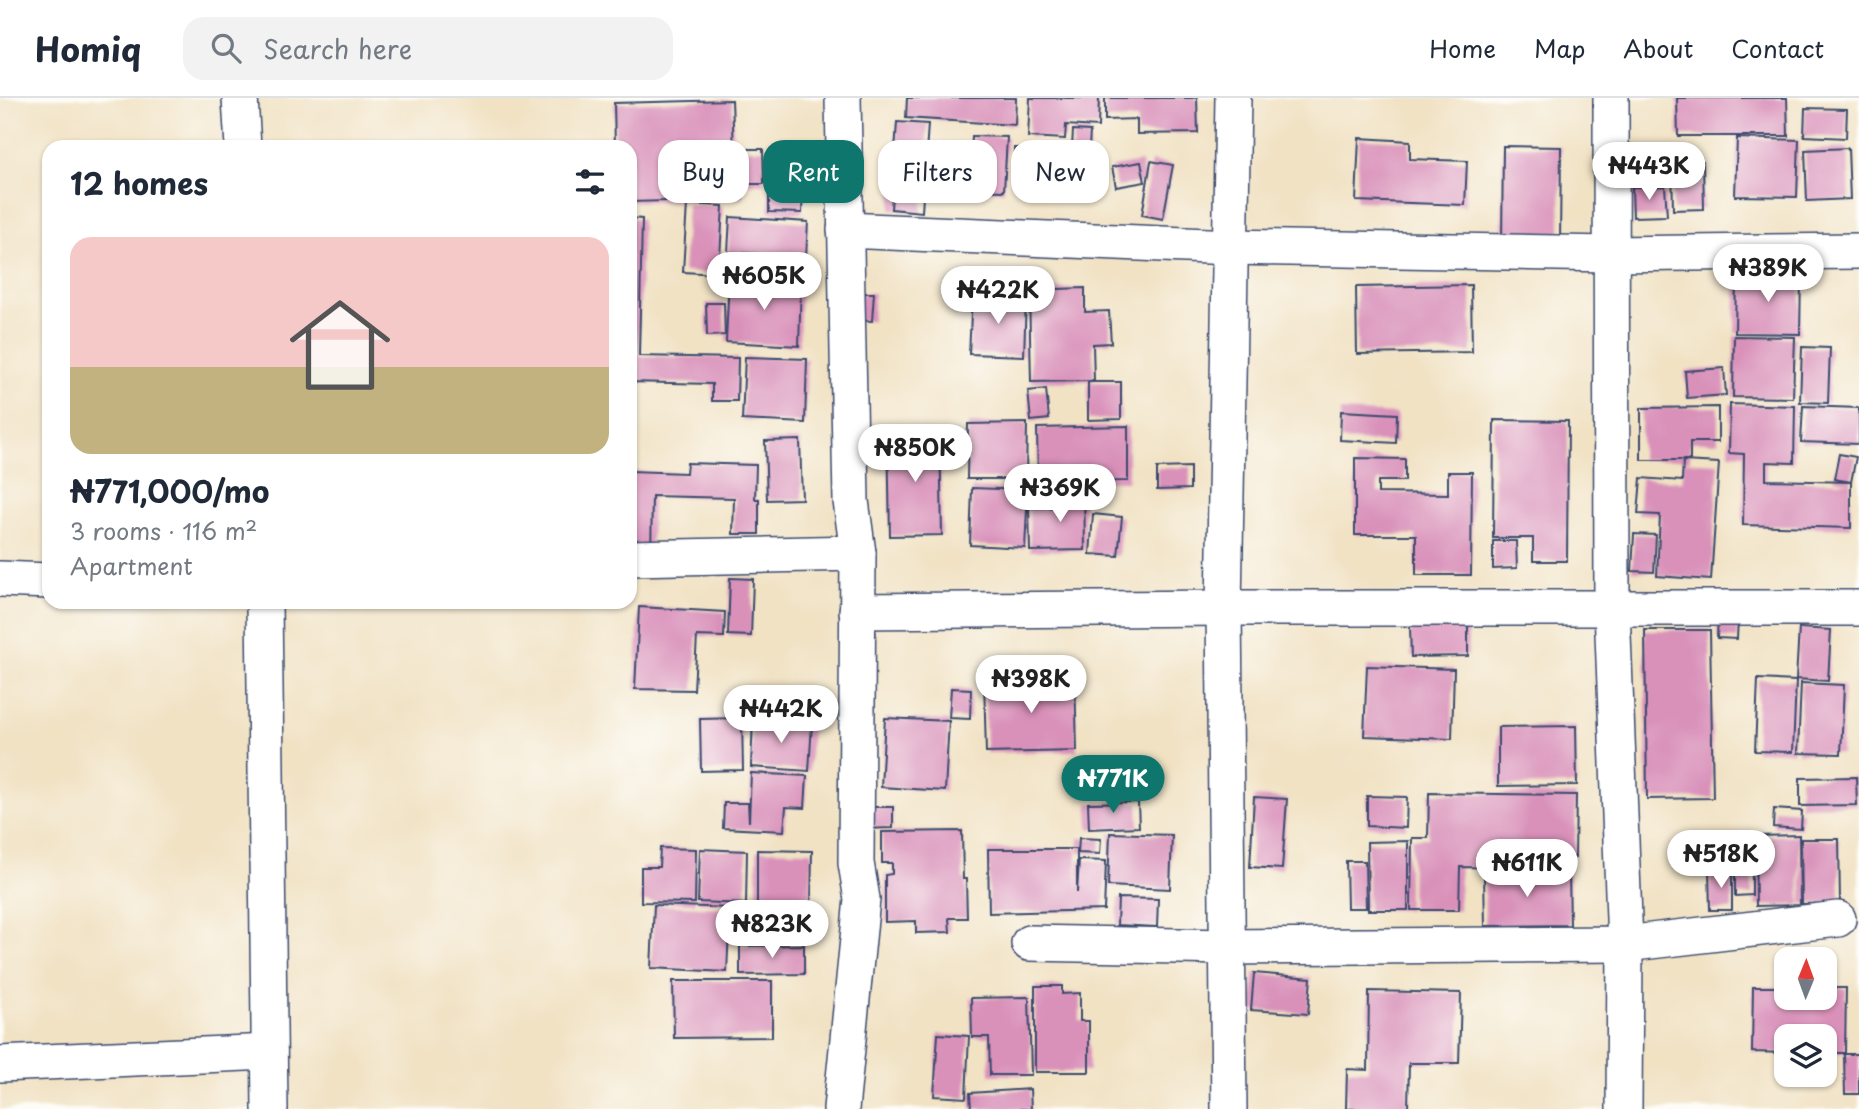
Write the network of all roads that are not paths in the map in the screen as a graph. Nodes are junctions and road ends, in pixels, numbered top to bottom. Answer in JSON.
{"nodes":[{"id":1,"x":240,"y":98,"type":"edge"},
{"id":2,"x":843,"y":98,"type":"edge"},
{"id":3,"x":1233,"y":98,"type":"edge"},
{"id":4,"x":1611,"y":98,"type":"edge"},
{"id":5,"x":243,"y":140,"type":"edge"},
{"id":6,"x":845,"y":230,"type":"junction"},
{"id":7,"x":1231,"y":247,"type":"junction"},
{"id":8,"x":1859,"y":251,"type":"edge"},
{"id":9,"x":1611,"y":254,"type":"junction"},
{"id":10,"x":858,"y":553,"type":"junction"},
{"id":11,"x":637,"y":558,"type":"edge"},
{"id":12,"x":0,"y":579,"type":"edge"},
{"id":13,"x":42,"y":580,"type":"edge"},
{"id":14,"x":1224,"y":608,"type":"junction"},
{"id":15,"x":1612,"y":608,"type":"junction"},
{"id":16,"x":1859,"y":608,"type":"edge"},
{"id":17,"x":264,"y":609,"type":"edge"},
{"id":18,"x":857,"y":611,"type":"junction"},
{"id":19,"x":1838,"y":919,"type":"dead end"},
{"id":20,"x":1029,"y":943,"type":"dead end"},
{"id":21,"x":1625,"y":944,"type":"junction"},
{"id":22,"x":1228,"y":947,"type":"junction"},
{"id":23,"x":269,"y":1052,"type":"junction"},
{"id":24,"x":0,"y":1064,"type":"edge"},
{"id":25,"x":270,"y":1109,"type":"edge"},
{"id":26,"x":841,"y":1109,"type":"edge"},
{"id":27,"x":1229,"y":1109,"type":"edge"},
{"id":28,"x":1624,"y":1109,"type":"edge"}],
"edges":[{"from":1,"to":5,"type":"street"},
{"from":2,"to":6,"type":"street"},
{"from":3,"to":7,"type":"street"},
{"from":4,"to":9,"type":"street"},
{"from":6,"to":7,"type":"street"},
{"from":6,"to":10,"type":"street"},
{"from":7,"to":9,"type":"street"},
{"from":7,"to":14,"type":"street"},
{"from":8,"to":9,"type":"street"},
{"from":9,"to":15,"type":"street"},
{"from":10,"to":11,"type":"street"},
{"from":10,"to":18,"type":"street"},
{"from":12,"to":13,"type":"street"},
{"from":14,"to":15,"type":"street"},
{"from":14,"to":18,"type":"street"},
{"from":14,"to":22,"type":"street"},
{"from":15,"to":16,"type":"street"},
{"from":15,"to":21,"type":"street"},
{"from":17,"to":23,"type":"street"},
{"from":18,"to":26,"type":"street"},
{"from":19,"to":21,"type":"street"},
{"from":20,"to":22,"type":"street"},
{"from":21,"to":22,"type":"street"},
{"from":21,"to":28,"type":"street"},
{"from":22,"to":27,"type":"street"},
{"from":23,"to":24,"type":"street"},
{"from":23,"to":25,"type":"street"}]}
